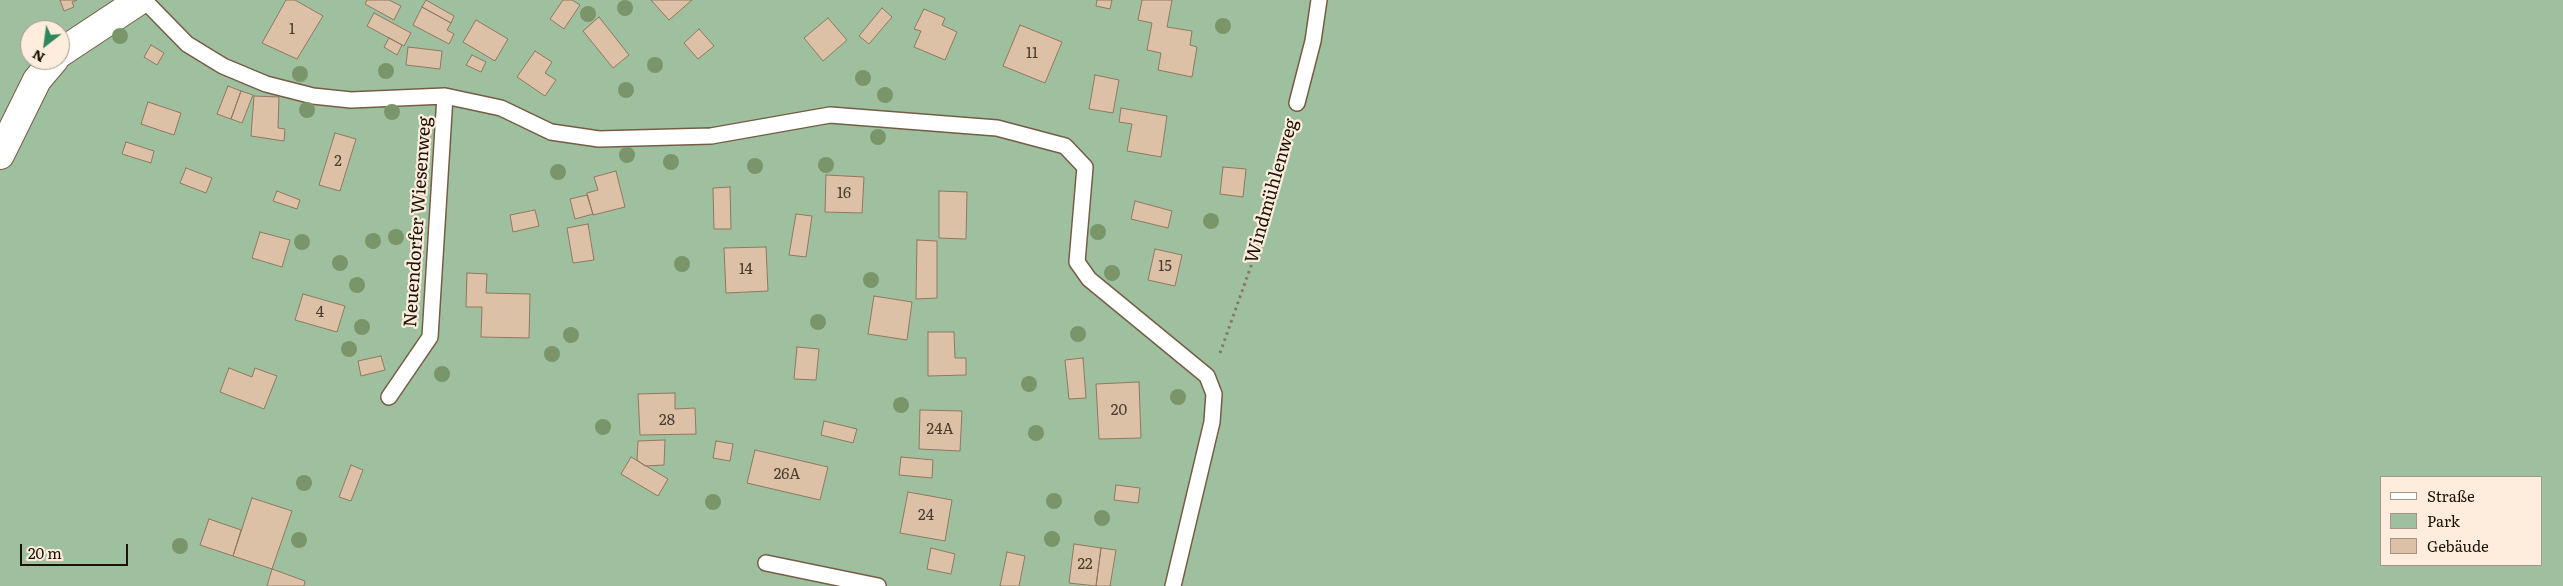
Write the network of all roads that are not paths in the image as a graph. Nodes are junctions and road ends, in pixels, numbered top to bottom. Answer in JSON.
{"nodes":[{"id":1,"x":140,"y":0,"type":"edge"},
{"id":2,"x":144,"y":0,"type":"edge"},
{"id":3,"x":1319,"y":0,"type":"edge"},
{"id":4,"x":70,"y":46,"type":"edge"},
{"id":5,"x":46,"y":70,"type":"edge"},
{"id":6,"x":445,"y":96,"type":"junction"},
{"id":7,"x":1297,"y":103,"type":"road end"},
{"id":8,"x":0,"y":155,"type":"edge"},
{"id":9,"x":389,"y":397,"type":"dead end"},
{"id":10,"x":766,"y":563,"type":"dead end"},
{"id":11,"x":878,"y":586,"type":"edge"},
{"id":12,"x":1173,"y":586,"type":"edge"}],
"edges":[{"from":1,"to":4,"type":"street"},
{"from":2,"to":6,"type":"lane","name":"Neuendorfer Wiesenweg"},
{"from":3,"to":7,"type":"lane","name":"Windmühlenweg"},
{"from":5,"to":8,"type":"street"},
{"from":6,"to":9,"type":"lane","name":"Neuendorfer Wiesenweg"},
{"from":6,"to":12,"type":"lane","name":"Neuendorfer Wiesenweg"},
{"from":10,"to":11,"type":"lane"}]}
